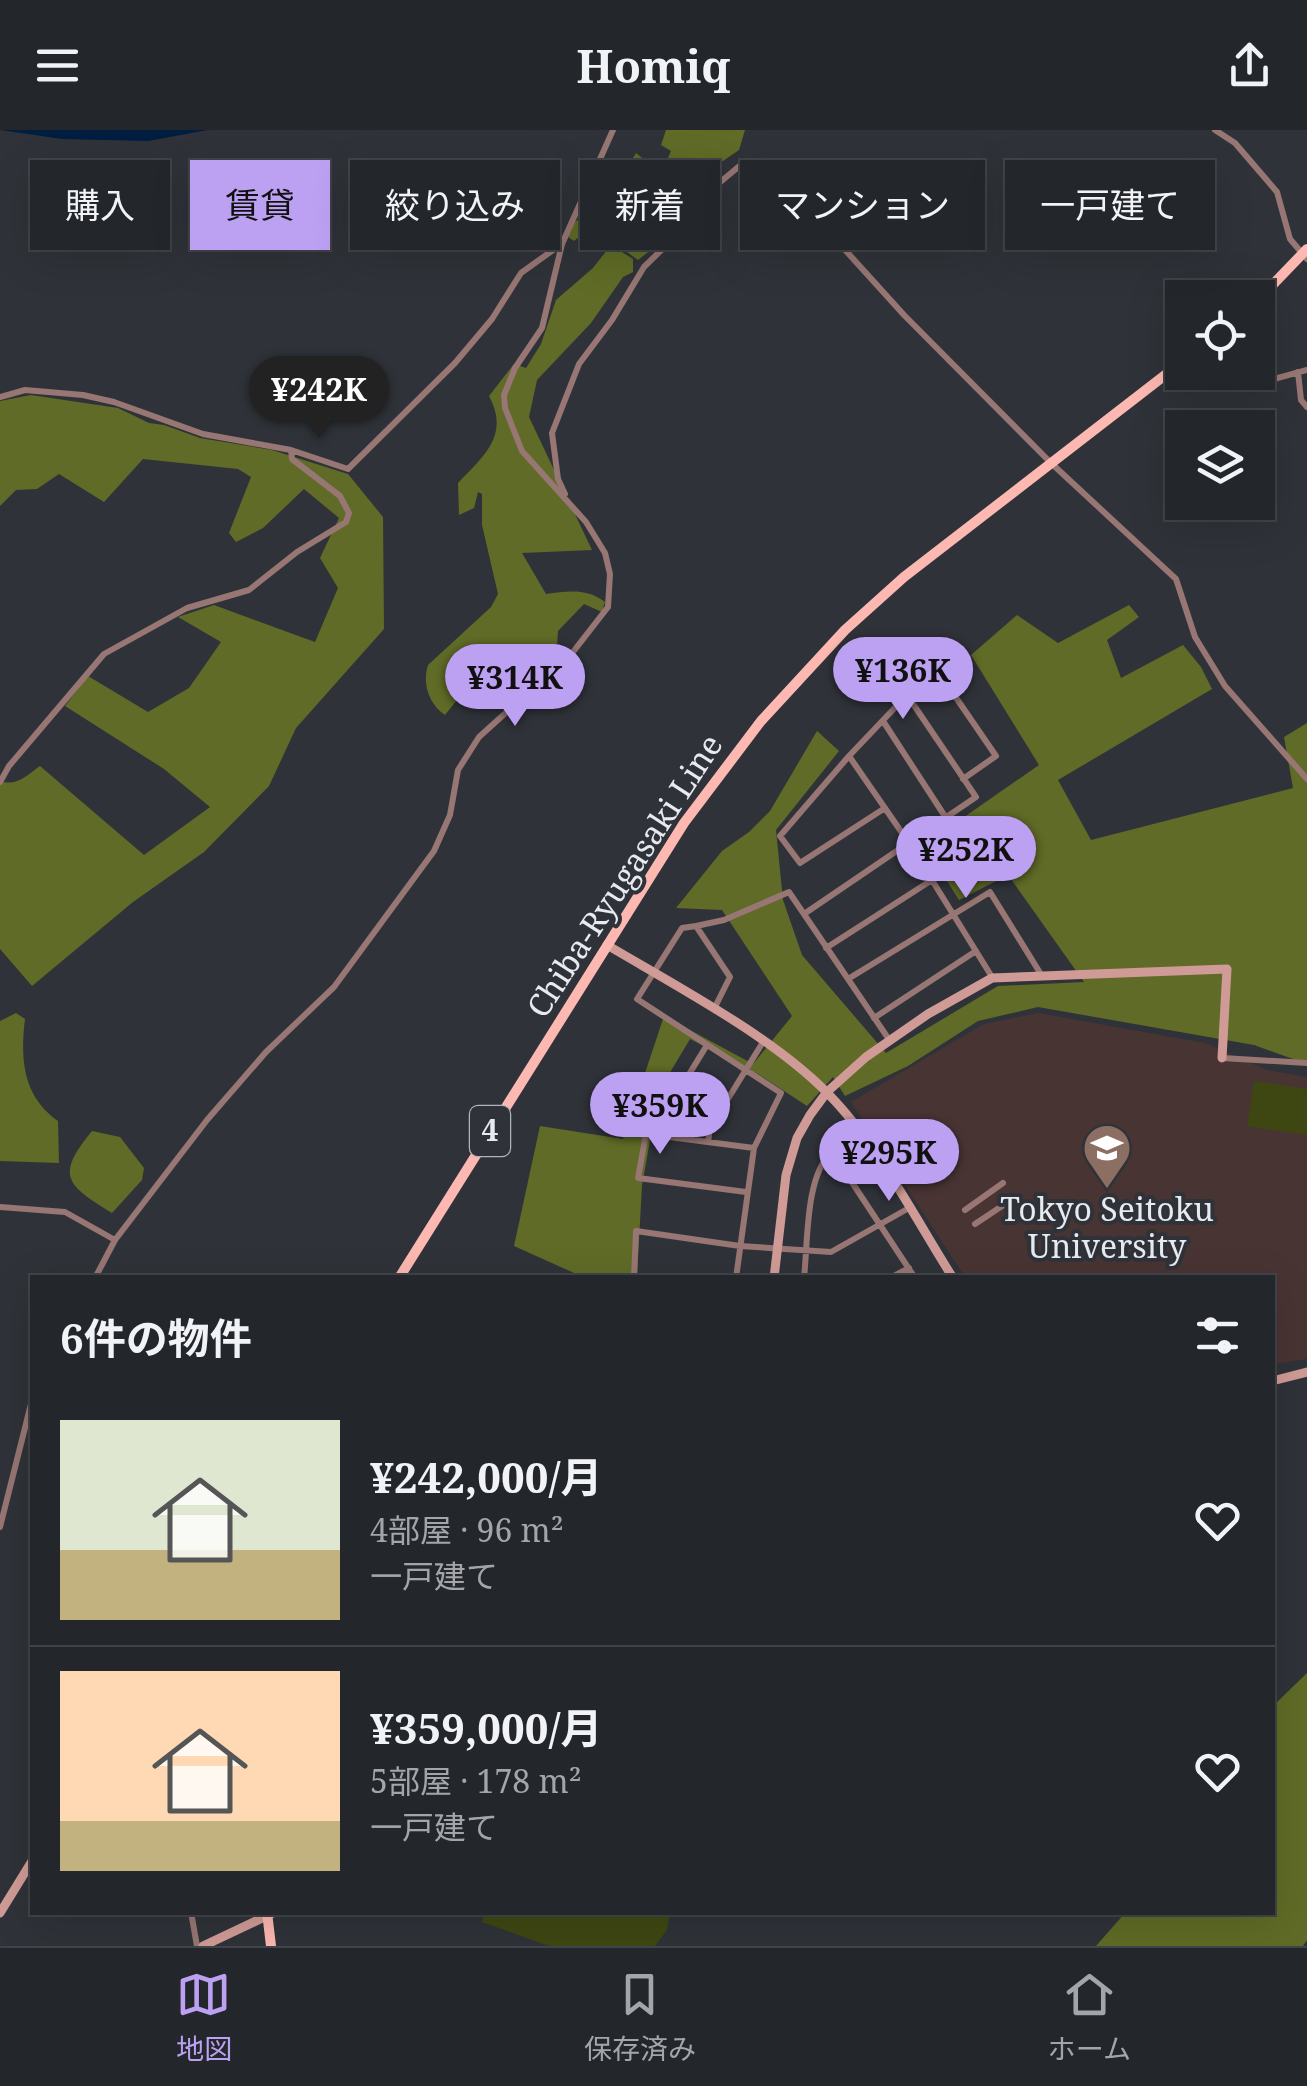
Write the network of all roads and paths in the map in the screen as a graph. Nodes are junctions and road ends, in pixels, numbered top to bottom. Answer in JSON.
{"nodes":[{"id":1,"x":613,"y":130,"type":"edge"},
{"id":2,"x":1215,"y":130,"type":"edge"},
{"id":3,"x":562,"y":244,"type":"junction"},
{"id":4,"x":1305,"y":254,"type":"edge"},
{"id":5,"x":1275,"y":283,"type":"edge"},
{"id":6,"x":1302,"y":371,"type":"edge"},
{"id":7,"x":1165,"y":377,"type":"edge"},
{"id":8,"x":1275,"y":379,"type":"edge"},
{"id":9,"x":0,"y":397,"type":"edge"},
{"id":10,"x":1307,"y":407,"type":"edge"},
{"id":11,"x":291,"y":450,"type":"junction"},
{"id":12,"x":1051,"y":464,"type":"junction"},
{"id":13,"x":570,"y":504,"type":"junction"},
{"id":14,"x":908,"y":696,"type":"junction"},
{"id":15,"x":883,"y":721,"type":"junction"},
{"id":16,"x":849,"y":756,"type":"junction"},
{"id":17,"x":1307,"y":778,"type":"edge"},
{"id":18,"x":963,"y":779,"type":"junction"},
{"id":19,"x":0,"y":782,"type":"edge"},
{"id":20,"x":885,"y":808,"type":"junction"},
{"id":21,"x":946,"y":818,"type":"junction"},
{"id":22,"x":910,"y":843,"type":"junction"},
{"id":23,"x":932,"y":880,"type":"junction"},
{"id":24,"x":804,"y":914,"type":"junction"},
{"id":25,"x":954,"y":915,"type":"junction"},
{"id":26,"x":696,"y":926,"type":"junction"},
{"id":27,"x":607,"y":946,"type":"junction"},
{"id":28,"x":826,"y":948,"type":"junction"},
{"id":29,"x":976,"y":950,"type":"junction"},
{"id":30,"x":655,"y":973,"type":"junction"},
{"id":31,"x":1043,"y":977,"type":"junction"},
{"id":32,"x":992,"y":978,"type":"junction"},
{"id":33,"x":848,"y":979,"type":"junction"},
{"id":34,"x":714,"y":1010,"type":"junction"},
{"id":35,"x":874,"y":1018,"type":"junction"},
{"id":36,"x":890,"y":1041,"type":"junction"},
{"id":37,"x":763,"y":1042,"type":"junction"},
{"id":38,"x":707,"y":1046,"type":"junction"},
{"id":39,"x":1222,"y":1058,"type":"joint"},
{"id":40,"x":1307,"y":1063,"type":"edge"},
{"id":41,"x":744,"y":1069,"type":"junction"},
{"id":42,"x":826,"y":1092,"type":"junction"},
{"id":43,"x":666,"y":1136,"type":"junction"},
{"id":44,"x":708,"y":1142,"type":"junction"},
{"id":45,"x":754,"y":1148,"type":"junction"},
{"id":46,"x":1003,"y":1183,"type":"dead end"},
{"id":47,"x":746,"y":1192,"type":"junction"},
{"id":48,"x":1014,"y":1198,"type":"dead end"},
{"id":49,"x":0,"y":1207,"type":"edge"},
{"id":50,"x":909,"y":1208,"type":"junction"},
{"id":51,"x":965,"y":1210,"type":"dead end"},
{"id":52,"x":881,"y":1224,"type":"junction"},
{"id":53,"x":974,"y":1224,"type":"dead end"},
{"id":54,"x":115,"y":1240,"type":"junction"},
{"id":55,"x":740,"y":1246,"type":"junction"},
{"id":56,"x":778,"y":1250,"type":"junction"},
{"id":57,"x":807,"y":1252,"type":"junction"},
{"id":58,"x":909,"y":1268,"type":"junction"},
{"id":59,"x":95,"y":1275,"type":"edge"},
{"id":60,"x":401,"y":1275,"type":"edge"},
{"id":61,"x":634,"y":1275,"type":"edge"},
{"id":62,"x":736,"y":1275,"type":"edge"},
{"id":63,"x":774,"y":1275,"type":"edge"},
{"id":64,"x":804,"y":1275,"type":"edge"},
{"id":65,"x":896,"y":1275,"type":"edge"},
{"id":66,"x":913,"y":1275,"type":"edge"},
{"id":67,"x":951,"y":1275,"type":"edge"},
{"id":68,"x":1307,"y":1372,"type":"edge"},
{"id":69,"x":1275,"y":1380,"type":"edge"},
{"id":70,"x":30,"y":1408,"type":"edge"},
{"id":71,"x":0,"y":1527,"type":"edge"},
{"id":72,"x":30,"y":1864,"type":"edge"},
{"id":73,"x":0,"y":1912,"type":"edge"},
{"id":74,"x":192,"y":1915,"type":"edge"},
{"id":75,"x":268,"y":1915,"type":"edge"},
{"id":76,"x":270,"y":1915,"type":"edge"},
{"id":77,"x":200,"y":1946,"type":"edge"},
{"id":78,"x":271,"y":1946,"type":"edge"}],
"edges":[{"from":1,"to":3,"type":"street"},
{"from":2,"to":4,"type":"street"},
{"from":3,"to":11,"type":"street"},
{"from":3,"to":13,"type":"street"},
{"from":4,"to":5,"type":"main road"},
{"from":6,"to":8,"type":"street"},
{"from":6,"to":10,"type":"street"},
{"from":7,"to":12,"type":"main road","name":"Chiba-Ryugasaki Line","number":"4"},
{"from":9,"to":11,"type":"street"},
{"from":11,"to":19,"type":"street"},
{"from":12,"to":13,"type":"street"},
{"from":12,"to":17,"type":"street"},
{"from":12,"to":27,"type":"main road","name":"Chiba-Ryugasaki Line","number":"4"},
{"from":13,"to":54,"type":"street"},
{"from":14,"to":15,"type":"street"},
{"from":14,"to":18,"type":"street"},
{"from":14,"to":18,"type":"street"},
{"from":15,"to":16,"type":"street"},
{"from":15,"to":21,"type":"street"},
{"from":16,"to":20,"type":"street"},
{"from":16,"to":20,"type":"street"},
{"from":18,"to":21,"type":"street"},
{"from":20,"to":22,"type":"street"},
{"from":21,"to":22,"type":"street"},
{"from":22,"to":23,"type":"street"},
{"from":22,"to":24,"type":"street"},
{"from":23,"to":25,"type":"street"},
{"from":23,"to":28,"type":"street"},
{"from":24,"to":26,"type":"street"},
{"from":24,"to":28,"type":"street"},
{"from":25,"to":29,"type":"street"},
{"from":25,"to":31,"type":"street"},
{"from":25,"to":33,"type":"street"},
{"from":26,"to":30,"type":"street"},
{"from":26,"to":34,"type":"street"},
{"from":27,"to":30,"type":"street"},
{"from":27,"to":60,"type":"main road","name":"Chiba-Ryugasaki Line","number":"4"},
{"from":28,"to":33,"type":"street"},
{"from":29,"to":32,"type":"street"},
{"from":29,"to":35,"type":"street"},
{"from":30,"to":34,"type":"street"},
{"from":30,"to":38,"type":"street"},
{"from":31,"to":32,"type":"street"},
{"from":31,"to":39,"type":"street"},
{"from":32,"to":36,"type":"street"},
{"from":33,"to":35,"type":"street"},
{"from":34,"to":37,"type":"street"},
{"from":35,"to":36,"type":"street"},
{"from":36,"to":42,"type":"street"},
{"from":37,"to":41,"type":"street"},
{"from":37,"to":42,"type":"street"},
{"from":38,"to":41,"type":"street"},
{"from":38,"to":43,"type":"street"},
{"from":39,"to":40,"type":"street"},
{"from":41,"to":44,"type":"street"},
{"from":41,"to":45,"type":"street"},
{"from":42,"to":50,"type":"street"},
{"from":42,"to":56,"type":"street"},
{"from":43,"to":44,"type":"street"},
{"from":43,"to":47,"type":"street"},
{"from":44,"to":45,"type":"street"},
{"from":45,"to":47,"type":"street"},
{"from":46,"to":51,"type":"street"},
{"from":47,"to":55,"type":"street"},
{"from":48,"to":53,"type":"street"},
{"from":49,"to":54,"type":"street"},
{"from":50,"to":52,"type":"street"},
{"from":50,"to":67,"type":"street"},
{"from":52,"to":57,"type":"street"},
{"from":52,"to":57,"type":"street"},
{"from":52,"to":58,"type":"street"},
{"from":54,"to":59,"type":"street"},
{"from":55,"to":56,"type":"street"},
{"from":55,"to":61,"type":"street"},
{"from":55,"to":62,"type":"street"},
{"from":56,"to":57,"type":"street"},
{"from":56,"to":63,"type":"street"},
{"from":57,"to":64,"type":"street"},
{"from":58,"to":65,"type":"street"},
{"from":58,"to":66,"type":"street"},
{"from":68,"to":69,"type":"street"},
{"from":70,"to":71,"type":"street"},
{"from":72,"to":73,"type":"street"},
{"from":74,"to":77,"type":"street"},
{"from":75,"to":77,"type":"street"},
{"from":76,"to":78,"type":"main road"}]}
